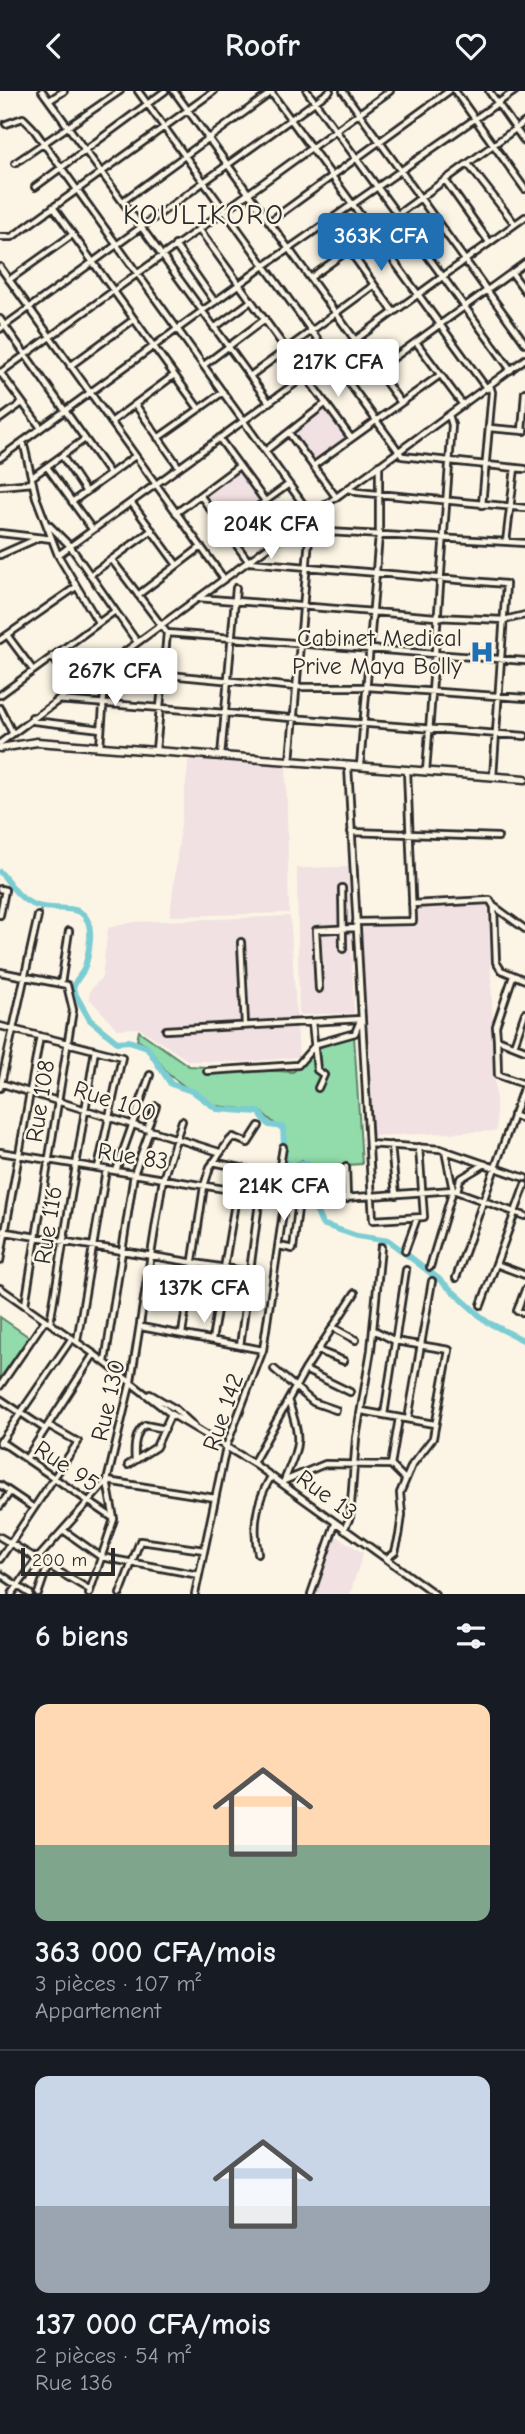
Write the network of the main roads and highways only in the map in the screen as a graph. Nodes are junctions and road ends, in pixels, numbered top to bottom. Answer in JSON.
{"nodes":[{"id":1,"x":0,"y":748,"type":"edge"},
{"id":2,"x":525,"y":779,"type":"edge"}],
"edges":[{"from":1,"to":2,"type":"main road"}]}
